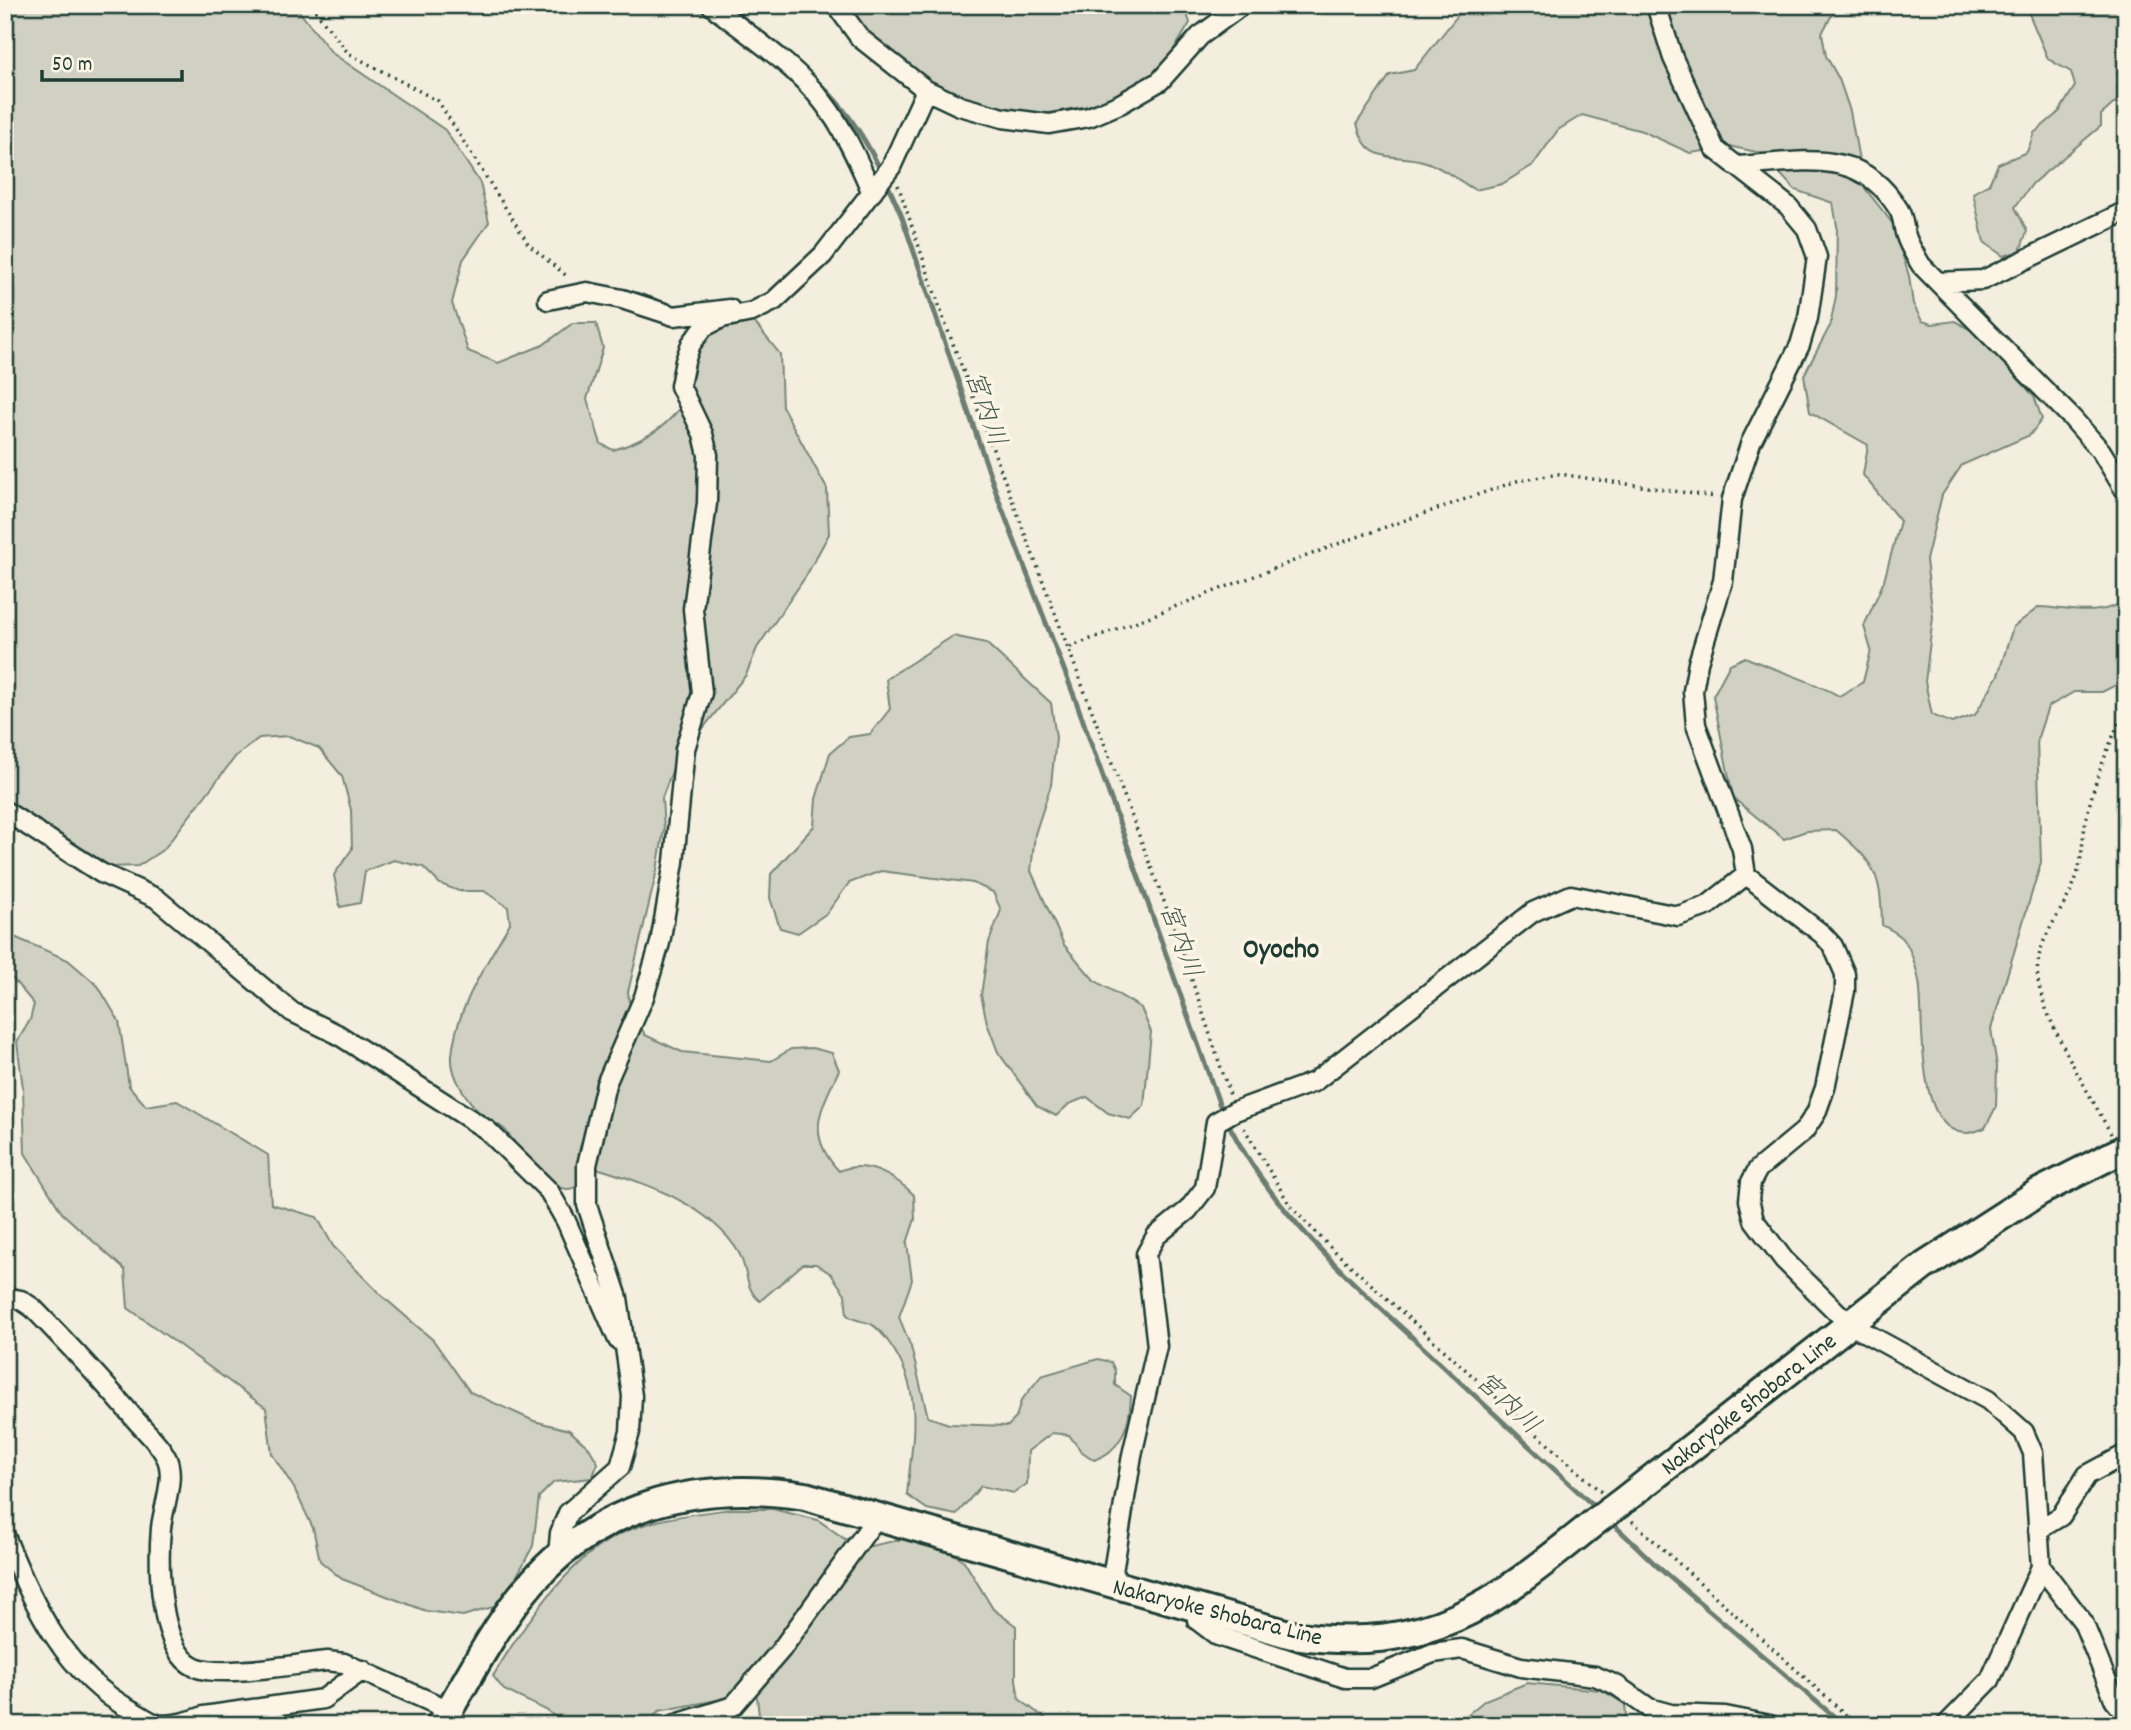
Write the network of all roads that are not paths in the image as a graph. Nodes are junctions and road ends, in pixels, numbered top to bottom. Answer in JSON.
{"nodes":[{"id":1,"x":711,"y":5,"type":"edge"},
{"id":2,"x":836,"y":5,"type":"edge"},
{"id":3,"x":1242,"y":5,"type":"edge"},
{"id":4,"x":1656,"y":5,"type":"edge"},
{"id":5,"x":926,"y":90,"type":"junction"},
{"id":6,"x":1736,"y":166,"type":"junction"},
{"id":7,"x":882,"y":180,"type":"junction"},
{"id":8,"x":2126,"y":211,"type":"edge"},
{"id":9,"x":1938,"y":282,"type":"junction"},
{"id":10,"x":548,"y":300,"type":"dead end"},
{"id":11,"x":740,"y":313,"type":"junction"},
{"id":12,"x":2126,"y":492,"type":"edge"},
{"id":13,"x":5,"y":811,"type":"edge"},
{"id":14,"x":1746,"y":875,"type":"junction"},
{"id":15,"x":2124,"y":1156,"type":"edge"},
{"id":16,"x":5,"y":1297,"type":"edge"},
{"id":17,"x":1849,"y":1324,"type":"junction"},
{"id":18,"x":625,"y":1356,"type":"junction"},
{"id":19,"x":2126,"y":1454,"type":"edge"},
{"id":20,"x":877,"y":1517,"type":"junction"},
{"id":21,"x":2038,"y":1530,"type":"junction"},
{"id":22,"x":5,"y":1536,"type":"edge"},
{"id":23,"x":558,"y":1556,"type":"junction"},
{"id":24,"x":2041,"y":1567,"type":"junction"},
{"id":25,"x":1111,"y":1584,"type":"junction"},
{"id":26,"x":1196,"y":1607,"type":"junction"},
{"id":27,"x":363,"y":1670,"type":"junction"},
{"id":28,"x":2126,"y":1714,"type":"edge"},
{"id":29,"x":445,"y":1717,"type":"edge"},
{"id":30,"x":673,"y":1725,"type":"edge"},
{"id":31,"x":1770,"y":1725,"type":"edge"},
{"id":32,"x":1946,"y":1725,"type":"edge"}],
"edges":[{"from":1,"to":7,"type":"street"},
{"from":2,"to":5,"type":"street"},
{"from":3,"to":5,"type":"street"},
{"from":4,"to":6,"type":"street"},
{"from":5,"to":7,"type":"street"},
{"from":6,"to":9,"type":"street"},
{"from":6,"to":14,"type":"street"},
{"from":7,"to":11,"type":"street"},
{"from":8,"to":9,"type":"street"},
{"from":9,"to":12,"type":"street"},
{"from":10,"to":11,"type":"street"},
{"from":11,"to":18,"type":"street"},
{"from":13,"to":18,"type":"street"},
{"from":14,"to":17,"type":"street"},
{"from":14,"to":25,"type":"street"},
{"from":15,"to":17,"type":"main road","name":"Nakaryoke Shobara Line"},
{"from":16,"to":27,"type":"street"},
{"from":17,"to":21,"type":"street"},
{"from":17,"to":26,"type":"main road","name":"Nakaryoke Shobara Line"},
{"from":18,"to":23,"type":"street"},
{"from":19,"to":21,"type":"street"},
{"from":20,"to":23,"type":"main road","name":"Nakaryoke Shobara Line"},
{"from":20,"to":25,"type":"main road","name":"Nakaryoke Shobara Line"},
{"from":20,"to":30,"type":"street"},
{"from":21,"to":24,"type":"street"},
{"from":22,"to":27,"type":"street"},
{"from":23,"to":29,"type":"main road","name":"Nakaryoke Shobara Line"},
{"from":24,"to":28,"type":"street"},
{"from":24,"to":32,"type":"street"},
{"from":25,"to":26,"type":"main road","name":"Nakaryoke Shobara Line"},
{"from":26,"to":31,"type":"street"},
{"from":27,"to":29,"type":"street"}]}
